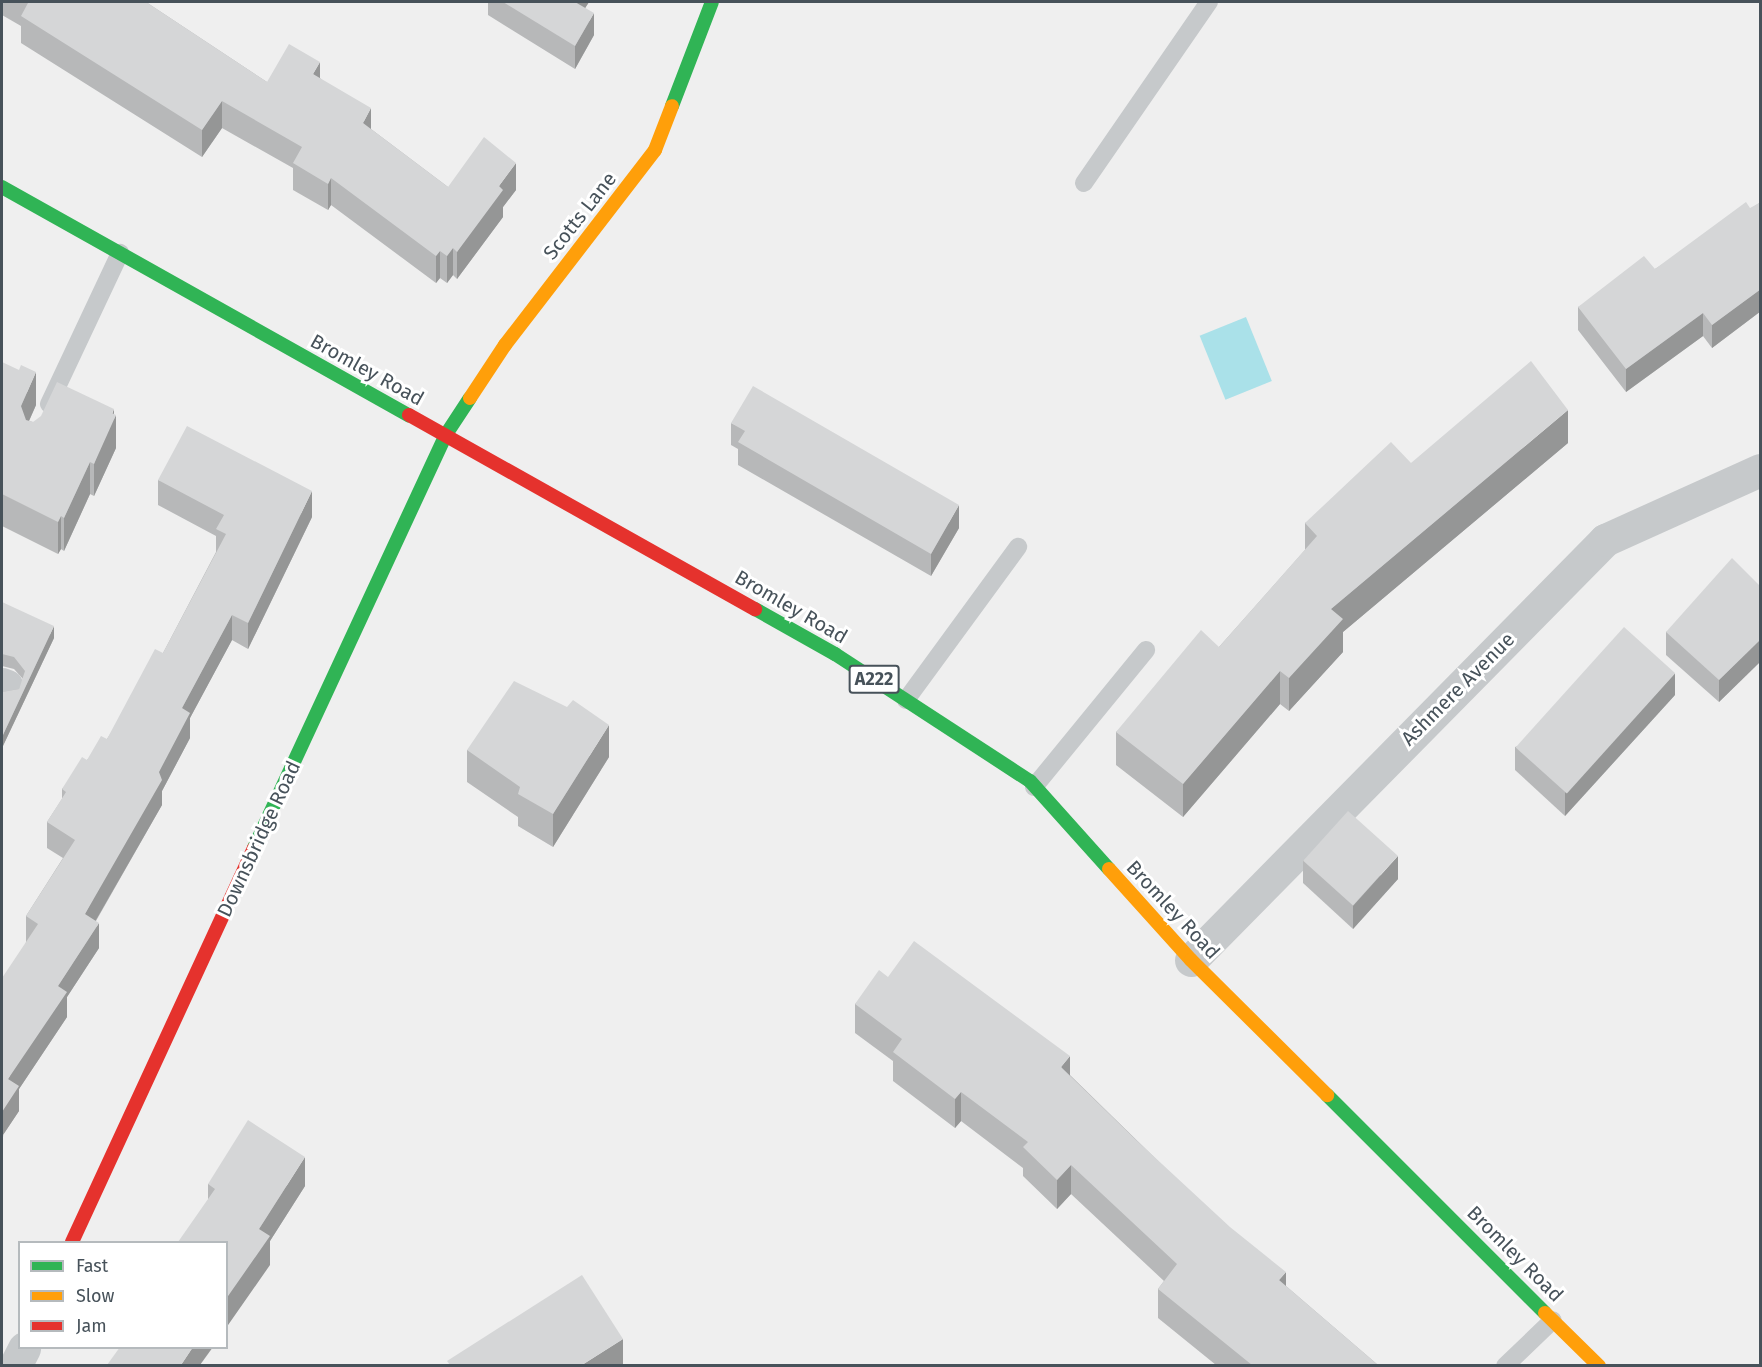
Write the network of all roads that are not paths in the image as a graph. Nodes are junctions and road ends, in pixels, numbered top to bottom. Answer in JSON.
{"nodes":[{"id":1,"x":712,"y":2,"type":"edge"},
{"id":2,"x":1209,"y":2,"type":"edge"},
{"id":3,"x":1084,"y":183,"type":"dead end"},
{"id":4,"x":2,"y":187,"type":"edge"},
{"id":5,"x":120,"y":253,"type":"junction"},
{"id":6,"x":41,"y":422,"type":"edge"},
{"id":7,"x":445,"y":436,"type":"junction"},
{"id":8,"x":1761,"y":470,"type":"edge"},
{"id":9,"x":1018,"y":547,"type":"dead end"},
{"id":10,"x":1146,"y":650,"type":"dead end"},
{"id":11,"x":906,"y":700,"type":"junction"},
{"id":12,"x":1034,"y":787,"type":"junction"},
{"id":13,"x":1191,"y":960,"type":"junction"},
{"id":14,"x":72,"y":1241,"type":"edge"},
{"id":15,"x":1553,"y":1320,"type":"junction"},
{"id":16,"x":23,"y":1349,"type":"edge"},
{"id":17,"x":15,"y":1365,"type":"edge"},
{"id":18,"x":1505,"y":1365,"type":"edge"},
{"id":19,"x":1599,"y":1365,"type":"edge"}],
"edges":[{"from":1,"to":7,"type":"main road","name":"Scotts Lane"},
{"from":2,"to":3,"type":"lane"},
{"from":4,"to":5,"type":"main road","name":"Bromley Road","number":"A222"},
{"from":5,"to":6,"type":"lane"},
{"from":5,"to":7,"type":"main road","name":"Bromley Road","number":"A222"},
{"from":7,"to":11,"type":"main road","name":"Bromley Road","number":"A222"},
{"from":7,"to":14,"type":"main road","name":"Downsbridge Road"},
{"from":8,"to":13,"type":"street","name":"Ashmere Avenue"},
{"from":9,"to":11,"type":"lane"},
{"from":10,"to":12,"type":"lane"},
{"from":11,"to":12,"type":"main road","name":"Bromley Road","number":"A222"},
{"from":12,"to":13,"type":"main road","name":"Bromley Road","number":"A222"},
{"from":13,"to":15,"type":"main road","name":"Bromley Road","number":"A222"},
{"from":15,"to":18,"type":"lane"},
{"from":15,"to":19,"type":"main road","name":"Bromley Road","number":"A222"},
{"from":16,"to":17,"type":"street"}]}
